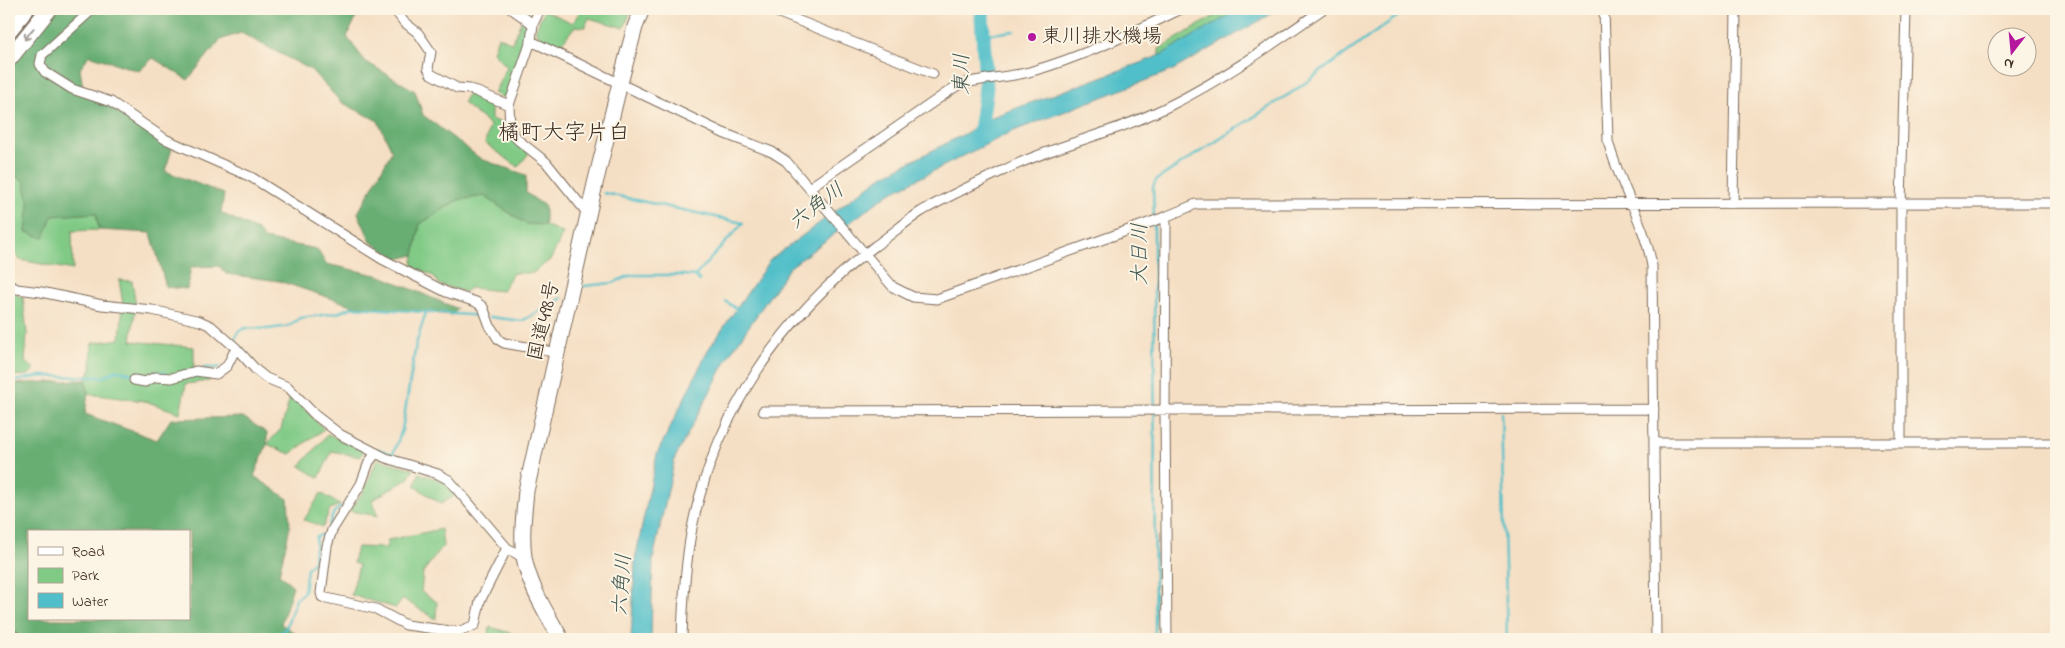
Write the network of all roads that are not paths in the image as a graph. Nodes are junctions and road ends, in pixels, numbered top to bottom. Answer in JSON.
{"nodes":[{"id":1,"x":26,"y":9,"type":"edge"},
{"id":2,"x":49,"y":9,"type":"edge"},
{"id":3,"x":93,"y":9,"type":"edge"},
{"id":4,"x":396,"y":9,"type":"edge"},
{"id":5,"x":512,"y":9,"type":"edge"},
{"id":6,"x":540,"y":9,"type":"edge"},
{"id":7,"x":642,"y":9,"type":"edge"},
{"id":8,"x":768,"y":9,"type":"edge"},
{"id":9,"x":1181,"y":9,"type":"edge"},
{"id":10,"x":1323,"y":9,"type":"edge"},
{"id":11,"x":1604,"y":9,"type":"edge"},
{"id":12,"x":1736,"y":9,"type":"edge"},
{"id":13,"x":1906,"y":9,"type":"edge"},
{"id":14,"x":533,"y":24,"type":"junction"},
{"id":15,"x":9,"y":30,"type":"edge"},
{"id":16,"x":531,"y":41,"type":"junction"},
{"id":17,"x":9,"y":59,"type":"edge"},
{"id":18,"x":933,"y":74,"type":"dead end"},
{"id":19,"x":620,"y":82,"type":"junction"},
{"id":20,"x":509,"y":105,"type":"junction"},
{"id":21,"x":811,"y":190,"type":"junction"},
{"id":22,"x":1733,"y":203,"type":"junction"},
{"id":23,"x":2056,"y":203,"type":"edge"},
{"id":24,"x":1631,"y":204,"type":"junction"},
{"id":25,"x":1901,"y":204,"type":"junction"},
{"id":26,"x":588,"y":214,"type":"junction"},
{"id":27,"x":1165,"y":217,"type":"junction"},
{"id":28,"x":863,"y":253,"type":"junction"},
{"id":29,"x":9,"y":285,"type":"edge"},
{"id":30,"x":233,"y":345,"type":"junction"},
{"id":31,"x":558,"y":354,"type":"junction"},
{"id":32,"x":134,"y":380,"type":"dead end"},
{"id":33,"x":1654,"y":409,"type":"junction"},
{"id":34,"x":763,"y":411,"type":"dead end"},
{"id":35,"x":1165,"y":411,"type":"junction"},
{"id":36,"x":1901,"y":442,"type":"junction"},
{"id":37,"x":1655,"y":443,"type":"junction"},
{"id":38,"x":2056,"y":443,"type":"edge"},
{"id":39,"x":376,"y":453,"type":"junction"},
{"id":40,"x":507,"y":548,"type":"junction"},
{"id":41,"x":524,"y":558,"type":"junction"},
{"id":42,"x":9,"y":632,"type":"edge"},
{"id":43,"x":19,"y":639,"type":"edge"},
{"id":44,"x":561,"y":639,"type":"edge"},
{"id":45,"x":682,"y":639,"type":"edge"},
{"id":46,"x":1167,"y":639,"type":"edge"},
{"id":47,"x":1656,"y":639,"type":"edge"}],
"edges":[{"from":1,"to":15,"type":"highway"},
{"from":2,"to":17,"type":"highway","one_way":true},
{"from":3,"to":31,"type":"street"},
{"from":4,"to":20,"type":"street"},
{"from":5,"to":14,"type":"street"},
{"from":6,"to":14,"type":"street"},
{"from":7,"to":19,"type":"highway","name":"国道498号"},
{"from":8,"to":18,"type":"street"},
{"from":9,"to":21,"type":"street"},
{"from":10,"to":28,"type":"street"},
{"from":11,"to":24,"type":"street"},
{"from":12,"to":22,"type":"street"},
{"from":13,"to":25,"type":"street"},
{"from":14,"to":16,"type":"street"},
{"from":16,"to":19,"type":"street"},
{"from":16,"to":20,"type":"street"},
{"from":19,"to":21,"type":"street"},
{"from":19,"to":26,"type":"highway","name":"国道498号"},
{"from":20,"to":26,"type":"street"},
{"from":21,"to":28,"type":"street"},
{"from":22,"to":24,"type":"street"},
{"from":22,"to":25,"type":"street"},
{"from":23,"to":25,"type":"street"},
{"from":24,"to":27,"type":"street"},
{"from":24,"to":33,"type":"street"},
{"from":25,"to":36,"type":"street"},
{"from":26,"to":31,"type":"highway","name":"国道498号"},
{"from":27,"to":28,"type":"street"},
{"from":27,"to":35,"type":"street"},
{"from":28,"to":45,"type":"street"},
{"from":29,"to":30,"type":"street"},
{"from":30,"to":32,"type":"street"},
{"from":30,"to":39,"type":"street"},
{"from":31,"to":41,"type":"highway","name":"国道498号"},
{"from":33,"to":35,"type":"street"},
{"from":33,"to":37,"type":"street"},
{"from":34,"to":35,"type":"street"},
{"from":35,"to":46,"type":"street"},
{"from":36,"to":37,"type":"street"},
{"from":36,"to":38,"type":"street"},
{"from":37,"to":47,"type":"street"},
{"from":39,"to":40,"type":"street"},
{"from":39,"to":40,"type":"street"},
{"from":40,"to":41,"type":"street"},
{"from":41,"to":44,"type":"highway","name":"国道498号"},
{"from":42,"to":43,"type":"street"}]}
